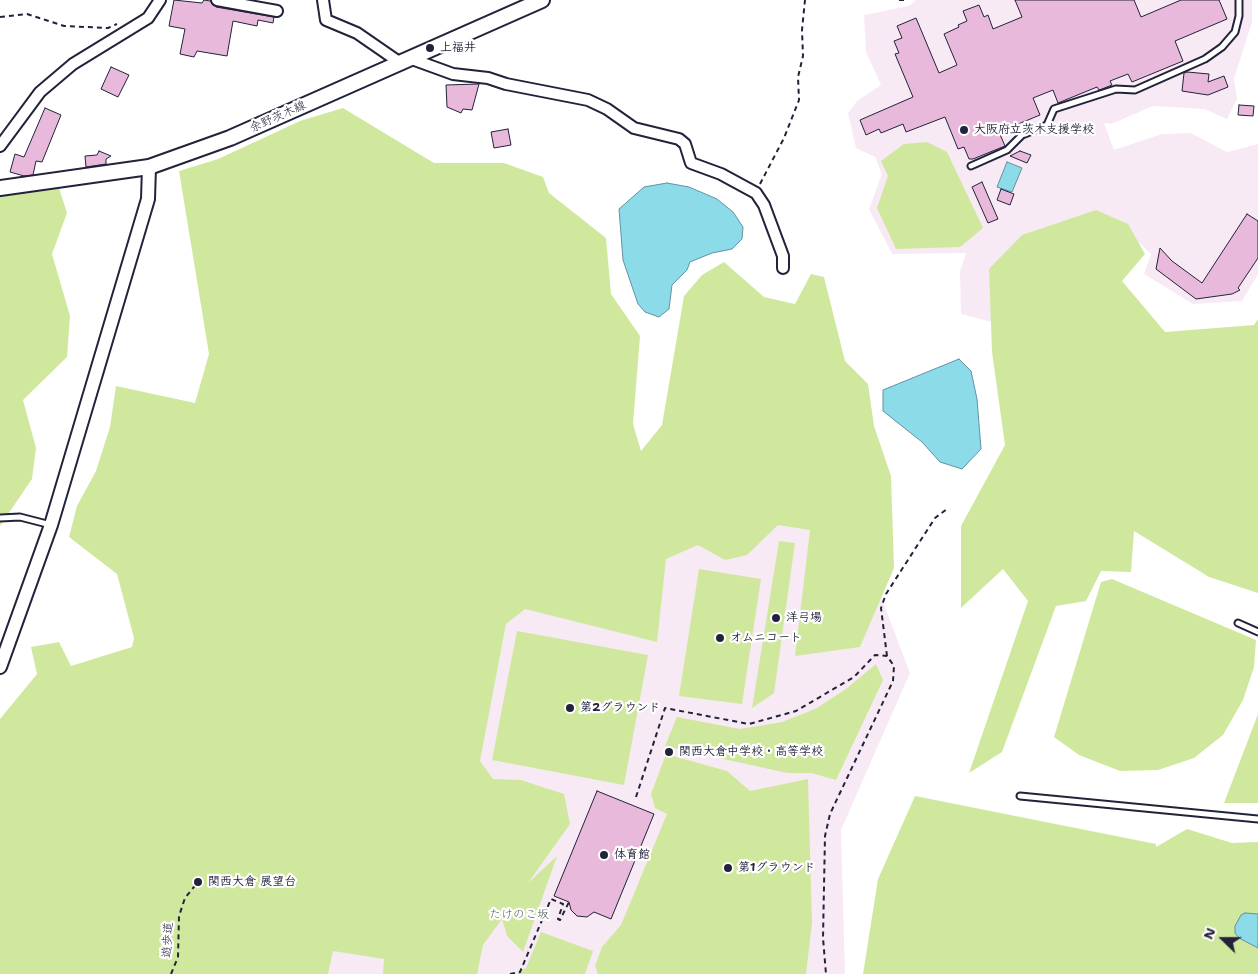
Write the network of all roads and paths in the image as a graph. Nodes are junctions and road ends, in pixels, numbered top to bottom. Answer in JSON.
{"nodes":[{"id":1,"x":160,"y":0,"type":"edge"},
{"id":2,"x":220,"y":0,"type":"edge"},
{"id":3,"x":322,"y":0,"type":"edge"},
{"id":4,"x":542,"y":0,"type":"edge"},
{"id":5,"x":805,"y":0,"type":"edge"},
{"id":6,"x":899,"y":0,"type":"edge"},
{"id":7,"x":907,"y":0,"type":"edge"},
{"id":8,"x":1238,"y":0,"type":"edge"},
{"id":9,"x":277,"y":11,"type":"dead end"},
{"id":10,"x":0,"y":17,"type":"edge"},
{"id":11,"x":120,"y":22,"type":"dead end"},
{"id":12,"x":404,"y":60,"type":"junction"},
{"id":13,"x":0,"y":146,"type":"edge"},
{"id":14,"x":971,"y":166,"type":"dead end"},
{"id":15,"x":149,"y":167,"type":"junction"},
{"id":16,"x":0,"y":188,"type":"edge"},
{"id":17,"x":756,"y":193,"type":"junction"},
{"id":18,"x":783,"y":268,"type":"dead end"},
{"id":19,"x":947,"y":509,"type":"dead end"},
{"id":20,"x":0,"y":518,"type":"edge"},
{"id":21,"x":51,"y":525,"type":"junction"},
{"id":22,"x":1238,"y":623,"type":"dead end"},
{"id":23,"x":1258,"y":632,"type":"edge"},
{"id":24,"x":887,"y":656,"type":"junction"},
{"id":25,"x":0,"y":667,"type":"edge"},
{"id":26,"x":1020,"y":796,"type":"dead end"},
{"id":27,"x":636,"y":797,"type":"dead end"},
{"id":28,"x":1258,"y":819,"type":"edge"},
{"id":29,"x":198,"y":882,"type":"dead end"},
{"id":30,"x":568,"y":902,"type":"dead end"},
{"id":31,"x":172,"y":974,"type":"edge"},
{"id":32,"x":510,"y":974,"type":"edge"},
{"id":33,"x":826,"y":974,"type":"edge"}],
"edges":[{"from":1,"to":13,"type":"street"},
{"from":2,"to":9,"type":"street"},
{"from":3,"to":12,"type":"street"},
{"from":4,"to":12,"type":"main road","name":"余野茨木線"},
{"from":5,"to":17,"type":"path"},
{"from":6,"to":7,"type":"path"},
{"from":8,"to":14,"type":"lane"},
{"from":10,"to":11,"type":"path"},
{"from":12,"to":15,"type":"main road","name":"余野茨木線"},
{"from":12,"to":17,"type":"street"},
{"from":15,"to":16,"type":"main road","name":"余野茨木線"},
{"from":15,"to":21,"type":"street"},
{"from":17,"to":18,"type":"street"},
{"from":19,"to":24,"type":"path"},
{"from":20,"to":21,"type":"lane"},
{"from":21,"to":25,"type":"street"},
{"from":22,"to":23,"type":"lane"},
{"from":24,"to":27,"type":"path"},
{"from":24,"to":33,"type":"path"},
{"from":26,"to":28,"type":"lane"},
{"from":29,"to":31,"type":"path","name":"遊歩道"},
{"from":30,"to":32,"type":"path"}]}
